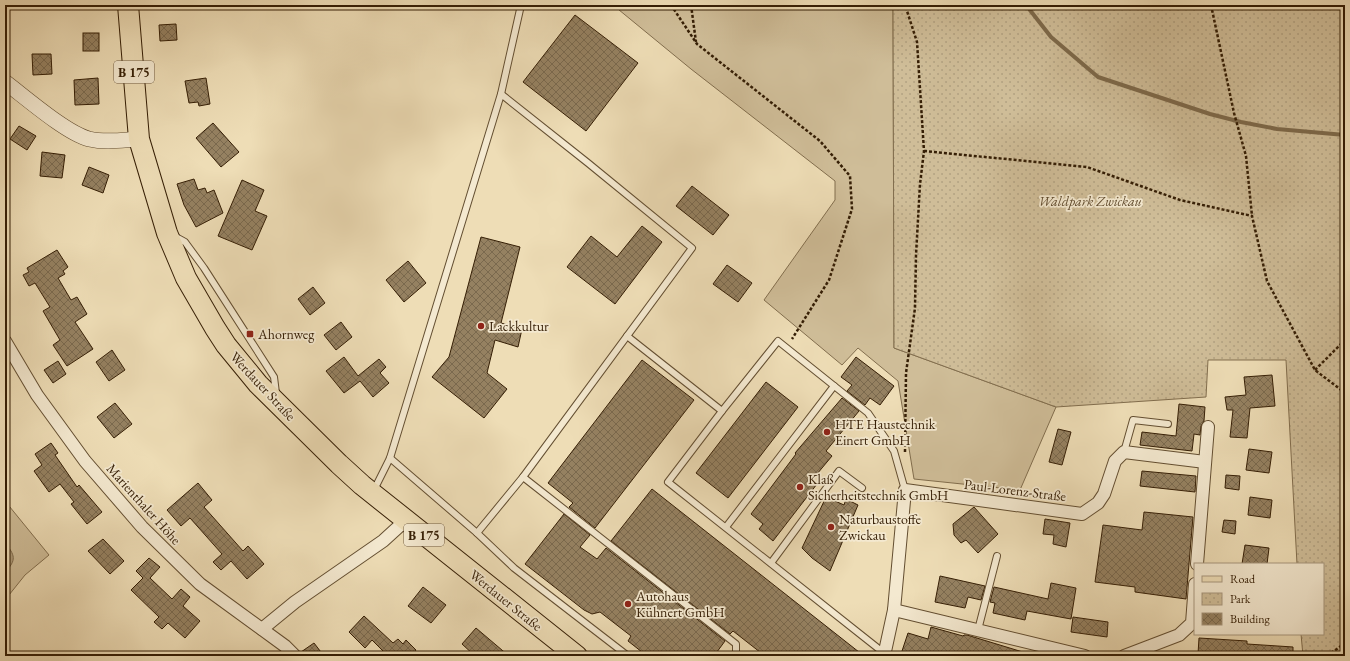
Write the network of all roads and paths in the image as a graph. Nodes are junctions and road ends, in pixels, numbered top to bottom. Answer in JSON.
{"nodes":[{"id":1,"x":128,"y":5,"type":"edge"},
{"id":2,"x":521,"y":5,"type":"edge"},
{"id":3,"x":671,"y":5,"type":"edge"},
{"id":4,"x":690,"y":5,"type":"edge"},
{"id":5,"x":906,"y":5,"type":"edge"},
{"id":6,"x":1210,"y":5,"type":"edge"},
{"id":7,"x":696,"y":44,"type":"junction"},
{"id":8,"x":5,"y":82,"type":"edge"},
{"id":9,"x":501,"y":94,"type":"junction"},
{"id":10,"x":138,"y":139,"type":"junction"},
{"id":11,"x":924,"y":150,"type":"junction"},
{"id":12,"x":1252,"y":216,"type":"junction"},
{"id":13,"x":627,"y":336,"type":"junction"},
{"id":14,"x":5,"y":340,"type":"edge"},
{"id":15,"x":1345,"y":340,"type":"edge"},
{"id":16,"x":786,"y":348,"type":"junction"},
{"id":17,"x":1315,"y":370,"type":"junction"},
{"id":18,"x":834,"y":386,"type":"junction"},
{"id":19,"x":1345,"y":393,"type":"edge"},
{"id":20,"x":722,"y":411,"type":"junction"},
{"id":21,"x":1168,"y":424,"type":"dead end"},
{"id":22,"x":1208,"y":428,"type":"dead end"},
{"id":23,"x":1124,"y":452,"type":"junction"},
{"id":24,"x":390,"y":458,"type":"junction"},
{"id":25,"x":905,"y":459,"type":"dead end"},
{"id":26,"x":1205,"y":462,"type":"junction"},
{"id":27,"x":523,"y":477,"type":"junction"},
{"id":28,"x":862,"y":488,"type":"dead end"},
{"id":29,"x":905,"y":490,"type":"junction"},
{"id":30,"x":372,"y":493,"type":"junction"},
{"id":31,"x":406,"y":520,"type":"junction"},
{"id":32,"x":726,"y":527,"type":"junction"},
{"id":33,"x":477,"y":533,"type":"junction"},
{"id":34,"x":997,"y":556,"type":"dead end"},
{"id":35,"x":771,"y":563,"type":"junction"},
{"id":36,"x":1197,"y":563,"type":"edge"},
{"id":37,"x":1194,"y":604,"type":"edge"},
{"id":38,"x":894,"y":610,"type":"junction"},
{"id":39,"x":1193,"y":623,"type":"edge"},
{"id":40,"x":262,"y":630,"type":"junction"},
{"id":41,"x":978,"y":630,"type":"junction"},
{"id":42,"x":1345,"y":644,"type":"edge"},
{"id":43,"x":884,"y":655,"type":"edge"},
{"id":44,"x":295,"y":656,"type":"edge"},
{"id":45,"x":577,"y":656,"type":"edge"},
{"id":46,"x":628,"y":656,"type":"edge"},
{"id":47,"x":736,"y":656,"type":"edge"},
{"id":48,"x":1086,"y":656,"type":"edge"},
{"id":49,"x":1124,"y":656,"type":"edge"},
{"id":50,"x":1326,"y":656,"type":"edge"}],
"edges":[{"from":1,"to":10,"type":"main road","name":"Werdauer Straße","number":"B 175"},
{"from":2,"to":9,"type":"lane"},
{"from":3,"to":7,"type":"path"},
{"from":4,"to":7,"type":"path"},
{"from":5,"to":11,"type":"path"},
{"from":6,"to":12,"type":"path"},
{"from":7,"to":16,"type":"path"},
{"from":8,"to":10,"type":"street"},
{"from":9,"to":13,"type":"lane"},
{"from":9,"to":24,"type":"lane"},
{"from":10,"to":30,"type":"main road","name":"Werdauer Straße","number":"B 175"},
{"from":11,"to":12,"type":"path"},
{"from":11,"to":25,"type":"path"},
{"from":12,"to":17,"type":"path"},
{"from":13,"to":20,"type":"lane"},
{"from":13,"to":27,"type":"lane"},
{"from":14,"to":40,"type":"street","name":"Marienthaler Höhe"},
{"from":15,"to":17,"type":"path"},
{"from":16,"to":18,"type":"lane"},
{"from":16,"to":20,"type":"lane"},
{"from":17,"to":19,"type":"path"},
{"from":18,"to":29,"type":"lane"},
{"from":18,"to":32,"type":"lane"},
{"from":20,"to":32,"type":"lane"},
{"from":21,"to":23,"type":"lane"},
{"from":22,"to":26,"type":"street"},
{"from":23,"to":26,"type":"street"},
{"from":23,"to":29,"type":"street","name":"Paul-Lorenz-Straße"},
{"from":24,"to":30,"type":"lane"},
{"from":24,"to":33,"type":"lane"},
{"from":26,"to":36,"type":"street"},
{"from":27,"to":33,"type":"lane"},
{"from":27,"to":47,"type":"lane"},
{"from":28,"to":35,"type":"lane"},
{"from":29,"to":38,"type":"street"},
{"from":30,"to":31,"type":"main road","name":"Werdauer Straße","number":"B 175"},
{"from":31,"to":40,"type":"street"},
{"from":31,"to":45,"type":"main road","name":"Werdauer Straße","number":"B 175"},
{"from":32,"to":35,"type":"lane"},
{"from":33,"to":46,"type":"lane"},
{"from":34,"to":41,"type":"lane"},
{"from":35,"to":43,"type":"lane"},
{"from":37,"to":39,"type":"street"},
{"from":38,"to":41,"type":"street"},
{"from":38,"to":43,"type":"street"},
{"from":39,"to":49,"type":"street"},
{"from":40,"to":44,"type":"street","name":"Marienthaler Höhe"},
{"from":41,"to":48,"type":"street"},
{"from":42,"to":50,"type":"path"}]}
